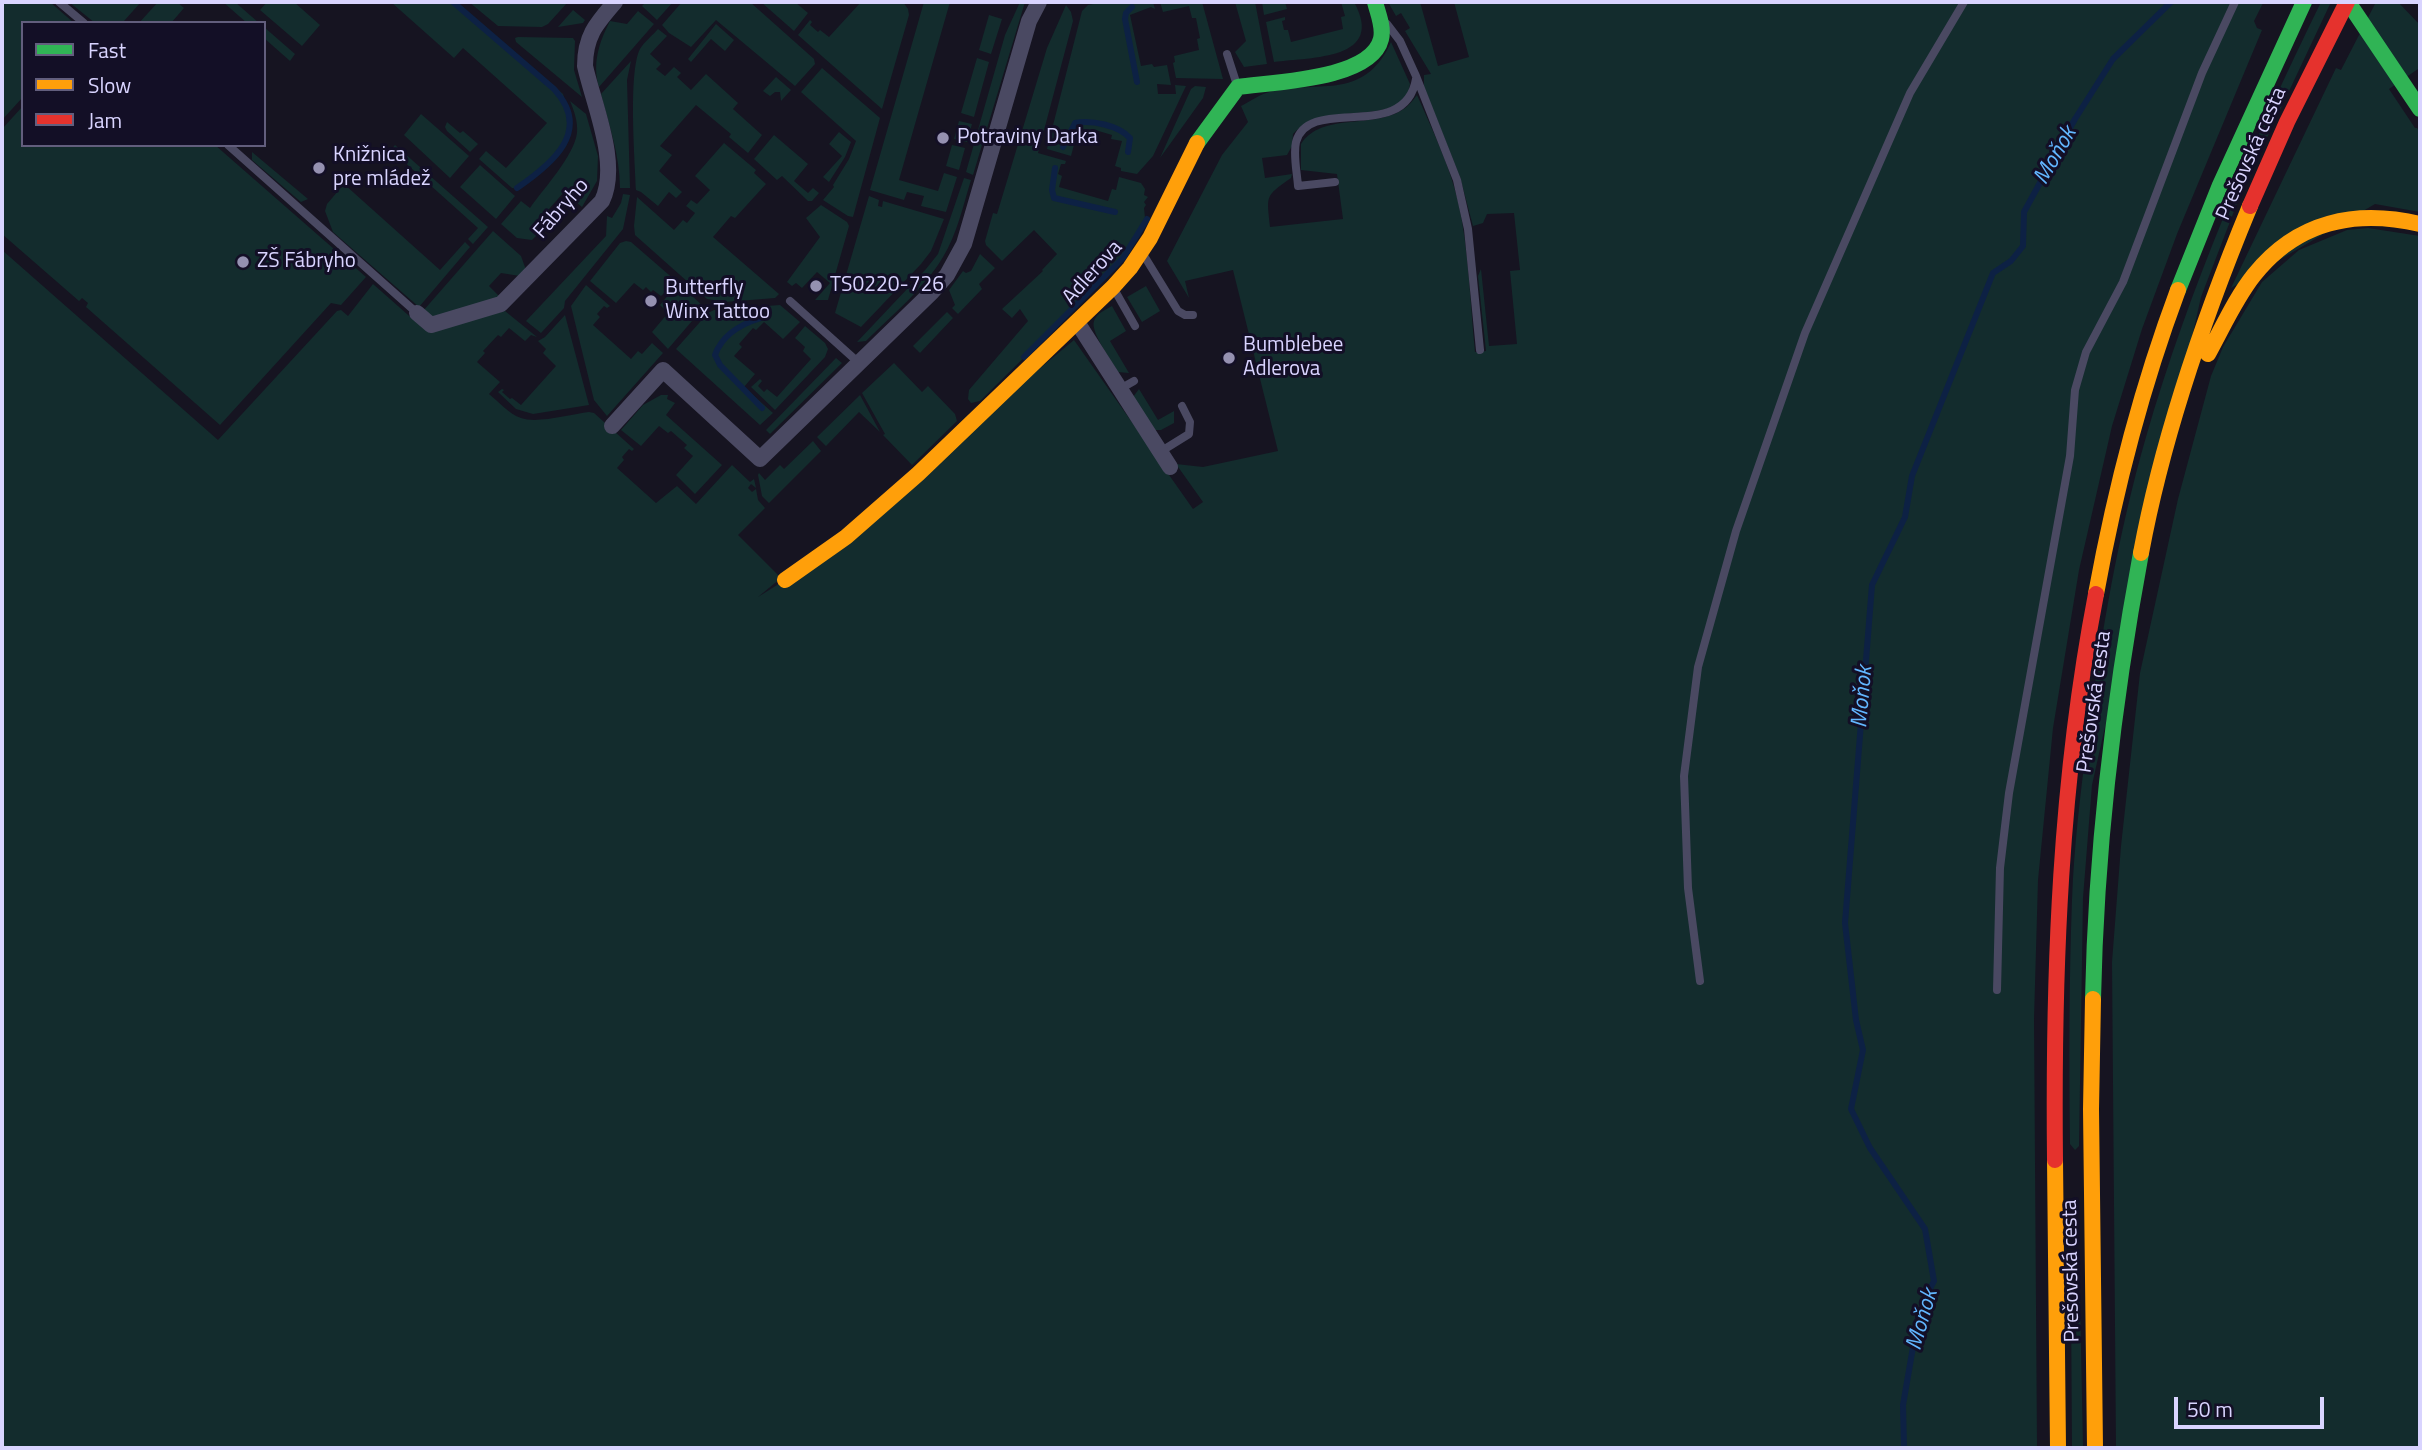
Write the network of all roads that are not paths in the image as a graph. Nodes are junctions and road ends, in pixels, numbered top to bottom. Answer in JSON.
{"nodes":[{"id":1,"x":59,"y":2,"type":"edge"},
{"id":2,"x":615,"y":2,"type":"edge"},
{"id":3,"x":1039,"y":2,"type":"edge"},
{"id":4,"x":1375,"y":2,"type":"edge"},
{"id":5,"x":1964,"y":2,"type":"edge"},
{"id":6,"x":2235,"y":2,"type":"edge"},
{"id":7,"x":2304,"y":2,"type":"edge"},
{"id":8,"x":2347,"y":2,"type":"edge"},
{"id":9,"x":1381,"y":18,"type":"junction"},
{"id":10,"x":82,"y":21,"type":"edge"},
{"id":11,"x":1227,"y":54,"type":"dead end"},
{"id":12,"x":1416,"y":76,"type":"junction"},
{"id":13,"x":1238,"y":88,"type":"junction"},
{"id":14,"x":2420,"y":109,"type":"edge"},
{"id":15,"x":230,"y":147,"type":"edge"},
{"id":16,"x":1335,"y":182,"type":"dead end"},
{"id":17,"x":2420,"y":224,"type":"edge"},
{"id":18,"x":1141,"y":251,"type":"junction"},
{"id":19,"x":1116,"y":294,"type":"junction"},
{"id":20,"x":790,"y":301,"type":"dead end"},
{"id":21,"x":417,"y":313,"type":"joint"},
{"id":22,"x":1193,"y":315,"type":"dead end"},
{"id":23,"x":1077,"y":321,"type":"junction"},
{"id":24,"x":1135,"y":326,"type":"dead end"},
{"id":25,"x":1480,"y":350,"type":"dead end"},
{"id":26,"x":859,"y":363,"type":"junction"},
{"id":27,"x":2178,"y":405,"type":"junction"},
{"id":28,"x":1182,"y":406,"type":"dead end"},
{"id":29,"x":612,"y":426,"type":"dead end"},
{"id":30,"x":1160,"y":452,"type":"junction"},
{"id":31,"x":1170,"y":467,"type":"dead end"},
{"id":32,"x":785,"y":580,"type":"dead end"},
{"id":33,"x":1700,"y":981,"type":"dead end"},
{"id":34,"x":1997,"y":990,"type":"dead end"},
{"id":35,"x":2058,"y":1448,"type":"edge"},
{"id":36,"x":2095,"y":1448,"type":"edge"}],
"edges":[{"from":1,"to":10,"type":"lane"},
{"from":2,"to":21,"type":"street","name":"Fábryho"},
{"from":3,"to":26,"type":"street"},
{"from":4,"to":9,"type":"main road"},
{"from":5,"to":33,"type":"lane"},
{"from":6,"to":34,"type":"lane"},
{"from":7,"to":35,"type":"main road","name":"Prešovská cesta"},
{"from":8,"to":14,"type":"main road"},
{"from":8,"to":27,"type":"main road","name":"Prešovská cesta"},
{"from":9,"to":12,"type":"lane"},
{"from":9,"to":13,"type":"main road"},
{"from":11,"to":13,"type":"lane"},
{"from":12,"to":16,"type":"lane"},
{"from":12,"to":25,"type":"lane"},
{"from":13,"to":18,"type":"main road","name":"Adlerova"},
{"from":15,"to":21,"type":"lane"},
{"from":17,"to":27,"type":"main road"},
{"from":18,"to":19,"type":"main road","name":"Adlerova"},
{"from":18,"to":22,"type":"lane"},
{"from":19,"to":23,"type":"main road","name":"Adlerova"},
{"from":19,"to":24,"type":"lane"},
{"from":20,"to":26,"type":"lane"},
{"from":23,"to":30,"type":"street"},
{"from":23,"to":32,"type":"main road","name":"Adlerova"},
{"from":26,"to":29,"type":"street"},
{"from":27,"to":36,"type":"main road","name":"Prešovská cesta"},
{"from":28,"to":30,"type":"lane"},
{"from":30,"to":31,"type":"street"}]}
